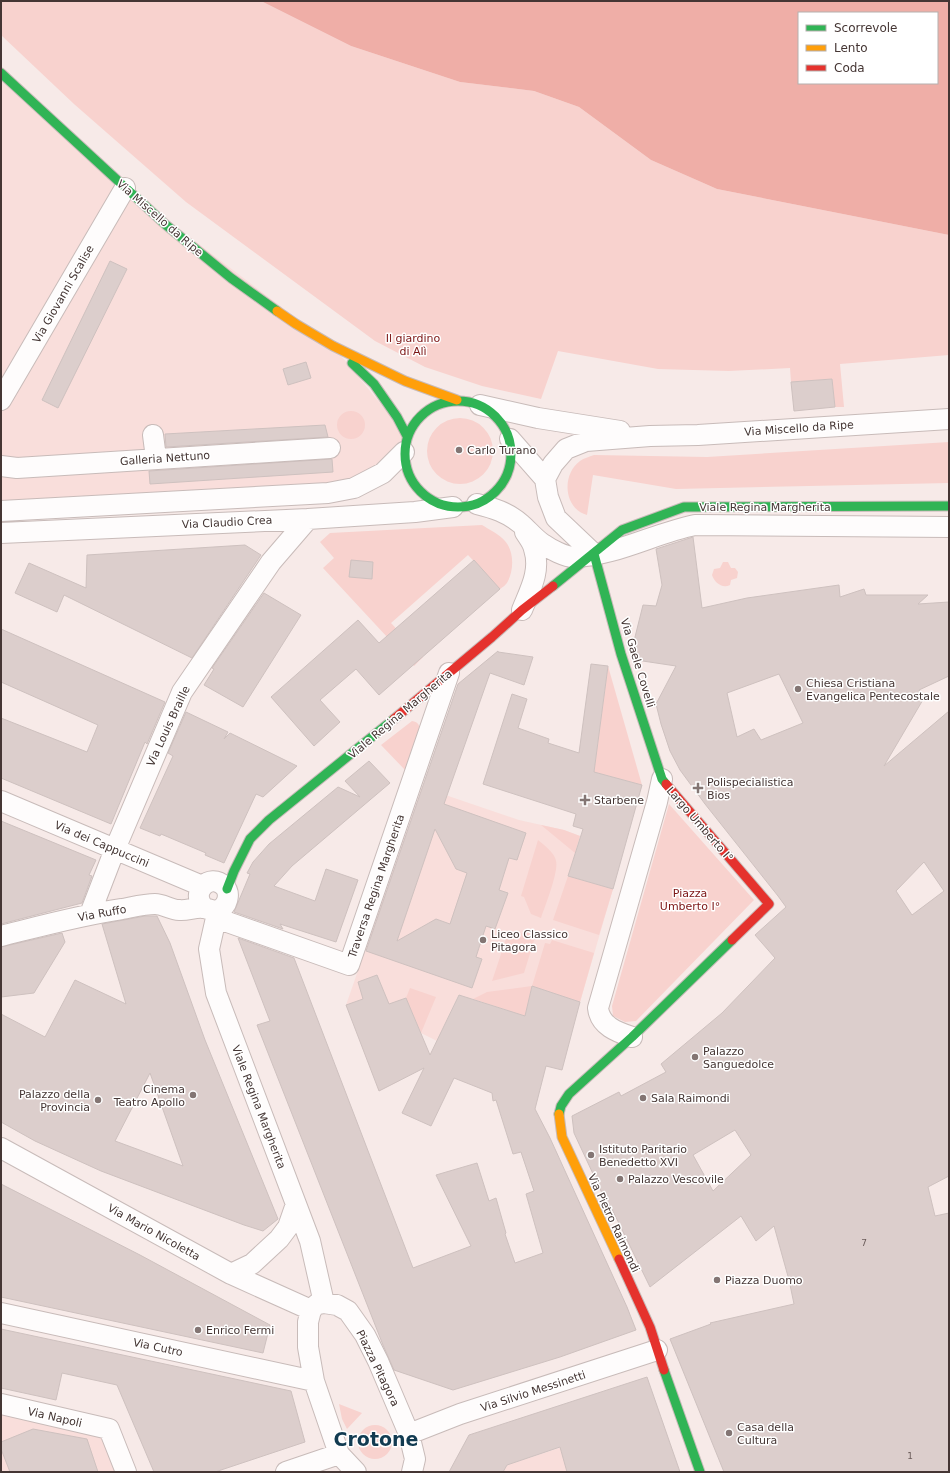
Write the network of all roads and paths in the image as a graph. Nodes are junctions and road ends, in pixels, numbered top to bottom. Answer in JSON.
{"nodes":[{"id":1,"x":1,"y":73,"type":"edge"},
{"id":2,"x":125,"y":188,"type":"junction"},
{"id":3,"x":333,"y":346,"type":"junction"},
{"id":4,"x":1,"y":400,"type":"edge"},
{"id":5,"x":457,"y":400,"type":"junction"},
{"id":6,"x":480,"y":405,"type":"junction"},
{"id":7,"x":949,"y":419,"type":"edge"},
{"id":8,"x":153,"y":435,"type":"dead end"},
{"id":9,"x":650,"y":436,"type":"junction"},
{"id":10,"x":510,"y":439,"type":"junction"},
{"id":11,"x":406,"y":444,"type":"junction"},
{"id":12,"x":330,"y":448,"type":"dead end"},
{"id":13,"x":156,"y":458,"type":"junction"},
{"id":14,"x":1,"y":466,"type":"edge"},
{"id":15,"x":545,"y":479,"type":"junction"},
{"id":16,"x":477,"y":504,"type":"junction"},
{"id":17,"x":949,"y":506,"type":"edge"},
{"id":18,"x":453,"y":507,"type":"junction"},
{"id":19,"x":1,"y":511,"type":"edge"},
{"id":20,"x":308,"y":518,"type":"junction"},
{"id":21,"x":520,"y":523,"type":"junction"},
{"id":22,"x":949,"y":527,"type":"edge"},
{"id":23,"x":1,"y":533,"type":"edge"},
{"id":24,"x":594,"y":554,"type":"junction"},
{"id":25,"x":522,"y":610,"type":"junction"},
{"id":26,"x":449,"y":673,"type":"junction"},
{"id":27,"x":662,"y":779,"type":"junction"},
{"id":28,"x":1,"y":801,"type":"edge"},
{"id":29,"x":115,"y":849,"type":"junction"},
{"id":30,"x":202,"y":886,"type":"junction"},
{"id":31,"x":227,"y":889,"type":"junction"},
{"id":32,"x":214,"y":912,"type":"junction"},
{"id":33,"x":90,"y":914,"type":"junction"},
{"id":34,"x":1,"y":936,"type":"edge"},
{"id":35,"x":632,"y":1037,"type":"junction"},
{"id":36,"x":1,"y":1148,"type":"edge"},
{"id":37,"x":296,"y":1204,"type":"junction"},
{"id":38,"x":231,"y":1274,"type":"junction"},
{"id":39,"x":317,"y":1307,"type":"junction"},
{"id":40,"x":1,"y":1313,"type":"edge"},
{"id":41,"x":657,"y":1350,"type":"junction"},
{"id":42,"x":314,"y":1382,"type":"junction"},
{"id":43,"x":1,"y":1404,"type":"edge"},
{"id":44,"x":409,"y":1434,"type":"junction"},
{"id":45,"x":339,"y":1454,"type":"junction"},
{"id":46,"x":126,"y":1472,"type":"edge"},
{"id":47,"x":286,"y":1472,"type":"edge"},
{"id":48,"x":356,"y":1472,"type":"edge"},
{"id":49,"x":412,"y":1472,"type":"edge"},
{"id":50,"x":700,"y":1472,"type":"edge"}],
"edges":[{"from":1,"to":2,"type":"street","name":"Via Miscello da Ripe"},
{"from":2,"to":3,"type":"street","name":"Via Miscello da Ripe"},
{"from":2,"to":4,"type":"street","name":"Via Giovanni Scalise"},
{"from":3,"to":5,"type":"street"},
{"from":3,"to":11,"type":"street"},
{"from":5,"to":6,"type":"street"},
{"from":5,"to":11,"type":"street"},
{"from":6,"to":9,"type":"street"},
{"from":6,"to":10,"type":"street"},
{"from":7,"to":9,"type":"street","name":"Via Miscello da Ripe"},
{"from":8,"to":13,"type":"street"},
{"from":9,"to":15,"type":"street"},
{"from":10,"to":15,"type":"street"},
{"from":10,"to":16,"type":"street"},
{"from":11,"to":18,"type":"street"},
{"from":11,"to":19,"type":"street"},
{"from":12,"to":13,"type":"street","name":"Galleria Nettuno"},
{"from":13,"to":14,"type":"street","name":"Galleria Nettuno"},
{"from":15,"to":24,"type":"street"},
{"from":16,"to":18,"type":"street"},
{"from":16,"to":21,"type":"street"},
{"from":17,"to":24,"type":"street","name":"Viale Regina Margherita"},
{"from":18,"to":20,"type":"street","name":"Via Claudio Crea"},
{"from":20,"to":23,"type":"street","name":"Via Claudio Crea"},
{"from":20,"to":29,"type":"street","name":"Via Louis Braille"},
{"from":21,"to":24,"type":"street"},
{"from":21,"to":25,"type":"street"},
{"from":22,"to":24,"type":"street","name":"Viale Regina Margherita"},
{"from":24,"to":25,"type":"street","name":"Viale Regina Margherita"},
{"from":24,"to":27,"type":"street","name":"Via Gaele Covelli"},
{"from":25,"to":26,"type":"street","name":"Viale Regina Margherita"},
{"from":26,"to":31,"type":"street","name":"Viale Regina Margherita"},
{"from":26,"to":32,"type":"street","name":"Traversa Regina Margherita"},
{"from":27,"to":35,"type":"street","name":"Largo Umberto I°"},
{"from":27,"to":35,"type":"street","name":"Largo Umberto I°"},
{"from":28,"to":29,"type":"street","name":"Via dei Cappuccini"},
{"from":29,"to":30,"type":"street","name":"Via dei Cappuccini"},
{"from":29,"to":33,"type":"street","name":"Via Louis Braille"},
{"from":30,"to":31,"type":"street"},
{"from":30,"to":32,"type":"street"},
{"from":31,"to":32,"type":"street"},
{"from":32,"to":33,"type":"street","name":"Via Ruffo"},
{"from":32,"to":37,"type":"street","name":"Viale Regina Margherita"},
{"from":33,"to":34,"type":"street","name":"Via Ruffo"},
{"from":35,"to":41,"type":"street","name":"Via Pietro Raimondi"},
{"from":36,"to":38,"type":"street","name":"Via Mario Nicoletta"},
{"from":37,"to":38,"type":"street"},
{"from":37,"to":39,"type":"street","name":"Viale Regina Margherita"},
{"from":38,"to":39,"type":"street","name":"Via Mario Nicoletta"},
{"from":39,"to":42,"type":"street"},
{"from":39,"to":44,"type":"street","name":"Piazza Pitagora"},
{"from":40,"to":42,"type":"street","name":"Via Cutro"},
{"from":41,"to":44,"type":"street","name":"Via Silvio Messinetti"},
{"from":41,"to":50,"type":"street","name":"Via Pietro Raimondi"},
{"from":42,"to":45,"type":"street"},
{"from":43,"to":46,"type":"street","name":"Via Napoli"},
{"from":44,"to":49,"type":"street","name":"Piazza Pitagora"},
{"from":45,"to":47,"type":"street"},
{"from":45,"to":48,"type":"street"}]}
